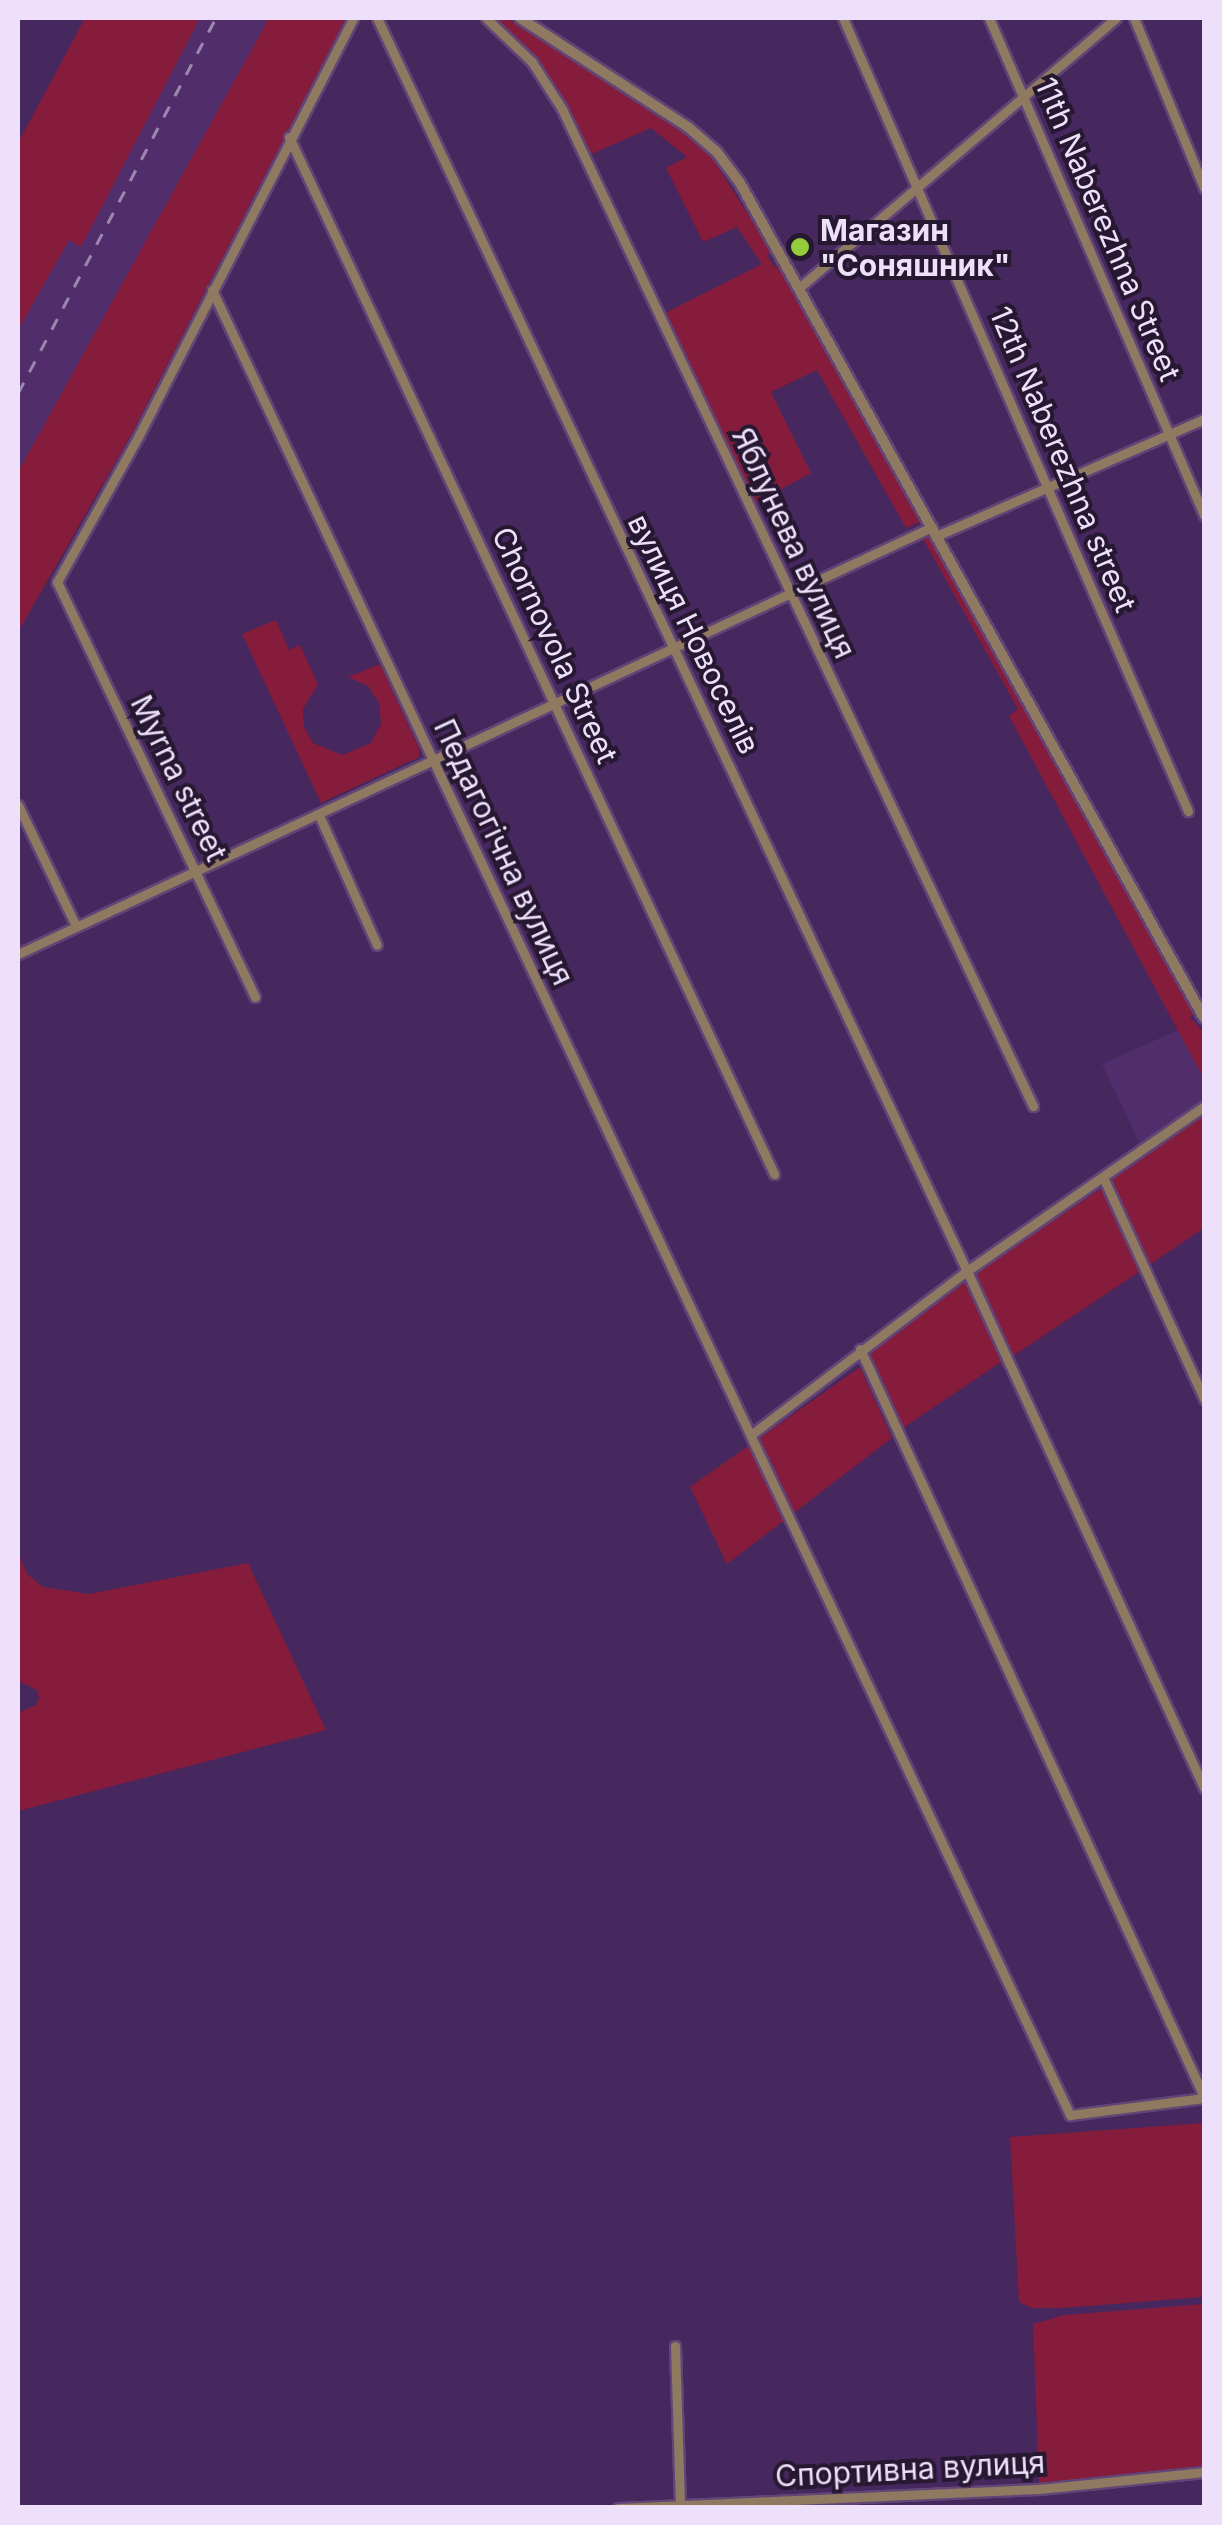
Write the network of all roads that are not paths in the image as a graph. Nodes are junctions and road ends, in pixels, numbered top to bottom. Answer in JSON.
{"nodes":[{"id":1,"x":353,"y":18,"type":"edge"},
{"id":2,"x":376,"y":18,"type":"edge"},
{"id":3,"x":486,"y":18,"type":"edge"},
{"id":4,"x":520,"y":18,"type":"edge"},
{"id":5,"x":843,"y":18,"type":"edge"},
{"id":6,"x":989,"y":18,"type":"edge"},
{"id":7,"x":1116,"y":18,"type":"edge"},
{"id":8,"x":1134,"y":18,"type":"edge"},
{"id":9,"x":1025,"y":99,"type":"junction"},
{"id":10,"x":289,"y":137,"type":"junction"},
{"id":11,"x":918,"y":187,"type":"junction"},
{"id":12,"x":1204,"y":188,"type":"edge"},
{"id":13,"x":800,"y":288,"type":"junction"},
{"id":14,"x":212,"y":290,"type":"junction"},
{"id":15,"x":1204,"y":419,"type":"edge"},
{"id":16,"x":1170,"y":434,"type":"junction"},
{"id":17,"x":1047,"y":487,"type":"junction"},
{"id":18,"x":1204,"y":515,"type":"edge"},
{"id":19,"x":934,"y":531,"type":"junction"},
{"id":20,"x":789,"y":593,"type":"junction"},
{"id":21,"x":672,"y":648,"type":"junction"},
{"id":22,"x":555,"y":704,"type":"junction"},
{"id":23,"x":434,"y":762,"type":"junction"},
{"id":24,"x":18,"y":805,"type":"edge"},
{"id":25,"x":1188,"y":811,"type":"dead end"},
{"id":26,"x":319,"y":815,"type":"junction"},
{"id":27,"x":196,"y":871,"type":"junction"},
{"id":28,"x":76,"y":926,"type":"junction"},
{"id":29,"x":377,"y":944,"type":"dead end"},
{"id":30,"x":18,"y":954,"type":"edge"},
{"id":31,"x":255,"y":997,"type":"dead end"},
{"id":32,"x":1204,"y":1018,"type":"edge"},
{"id":33,"x":1033,"y":1106,"type":"dead end"},
{"id":34,"x":1204,"y":1106,"type":"edge"},
{"id":35,"x":774,"y":1174,"type":"dead end"},
{"id":36,"x":1103,"y":1178,"type":"junction"},
{"id":37,"x":967,"y":1271,"type":"junction"},
{"id":38,"x":860,"y":1349,"type":"junction"},
{"id":39,"x":1204,"y":1400,"type":"edge"},
{"id":40,"x":752,"y":1434,"type":"junction"},
{"id":41,"x":1204,"y":1788,"type":"edge"},
{"id":42,"x":1204,"y":2098,"type":"edge"},
{"id":43,"x":676,"y":2346,"type":"dead end"},
{"id":44,"x":1204,"y":2472,"type":"edge"},
{"id":45,"x":686,"y":2506,"type":"edge"},
{"id":46,"x":618,"y":2508,"type":"edge"}],
"edges":[{"from":1,"to":10,"type":"street"},
{"from":2,"to":21,"type":"street","name":"вулиця Новоселів"},
{"from":3,"to":20,"type":"street","name":"Яблунева вулиця"},
{"from":4,"to":13,"type":"street"},
{"from":5,"to":11,"type":"street","name":"12th Naberezhna street"},
{"from":6,"to":9,"type":"street","name":"11th Naberezhna Street"},
{"from":7,"to":9,"type":"street"},
{"from":8,"to":12,"type":"street"},
{"from":9,"to":11,"type":"street"},
{"from":9,"to":16,"type":"street","name":"11th Naberezhna Street"},
{"from":10,"to":14,"type":"street"},
{"from":10,"to":22,"type":"street","name":"Chornovola Street"},
{"from":11,"to":13,"type":"street"},
{"from":11,"to":17,"type":"street","name":"12th Naberezhna street"},
{"from":13,"to":19,"type":"street"},
{"from":14,"to":23,"type":"street","name":"Педагогічна вулиця"},
{"from":14,"to":27,"type":"street","name":"Myrna street"},
{"from":15,"to":16,"type":"street"},
{"from":16,"to":17,"type":"street"},
{"from":16,"to":18,"type":"street","name":"11th Naberezhna Street"},
{"from":17,"to":19,"type":"street"},
{"from":17,"to":25,"type":"street","name":"12th Naberezhna street"},
{"from":19,"to":20,"type":"street"},
{"from":19,"to":32,"type":"street"},
{"from":20,"to":21,"type":"street"},
{"from":20,"to":33,"type":"street","name":"Яблунева вулиця"},
{"from":21,"to":22,"type":"street"},
{"from":21,"to":37,"type":"street","name":"вулиця Новоселів"},
{"from":22,"to":23,"type":"street"},
{"from":22,"to":35,"type":"street","name":"Chornovola Street"},
{"from":23,"to":26,"type":"street"},
{"from":23,"to":40,"type":"street","name":"Педагогічна вулиця"},
{"from":24,"to":28,"type":"street"},
{"from":26,"to":27,"type":"street"},
{"from":26,"to":29,"type":"street"},
{"from":27,"to":28,"type":"street"},
{"from":27,"to":31,"type":"street","name":"Myrna street"},
{"from":28,"to":30,"type":"street"},
{"from":34,"to":36,"type":"street"},
{"from":36,"to":37,"type":"street"},
{"from":36,"to":39,"type":"street"},
{"from":37,"to":38,"type":"street"},
{"from":37,"to":41,"type":"street","name":"вулиця Новоселів"},
{"from":38,"to":40,"type":"street"},
{"from":38,"to":42,"type":"street"},
{"from":40,"to":42,"type":"street","name":"Педагогічна вулиця"},
{"from":43,"to":45,"type":"street"},
{"from":44,"to":45,"type":"street","name":"Спортивна вулиця"},
{"from":45,"to":46,"type":"street","name":"Спортивна вулиця"}]}
